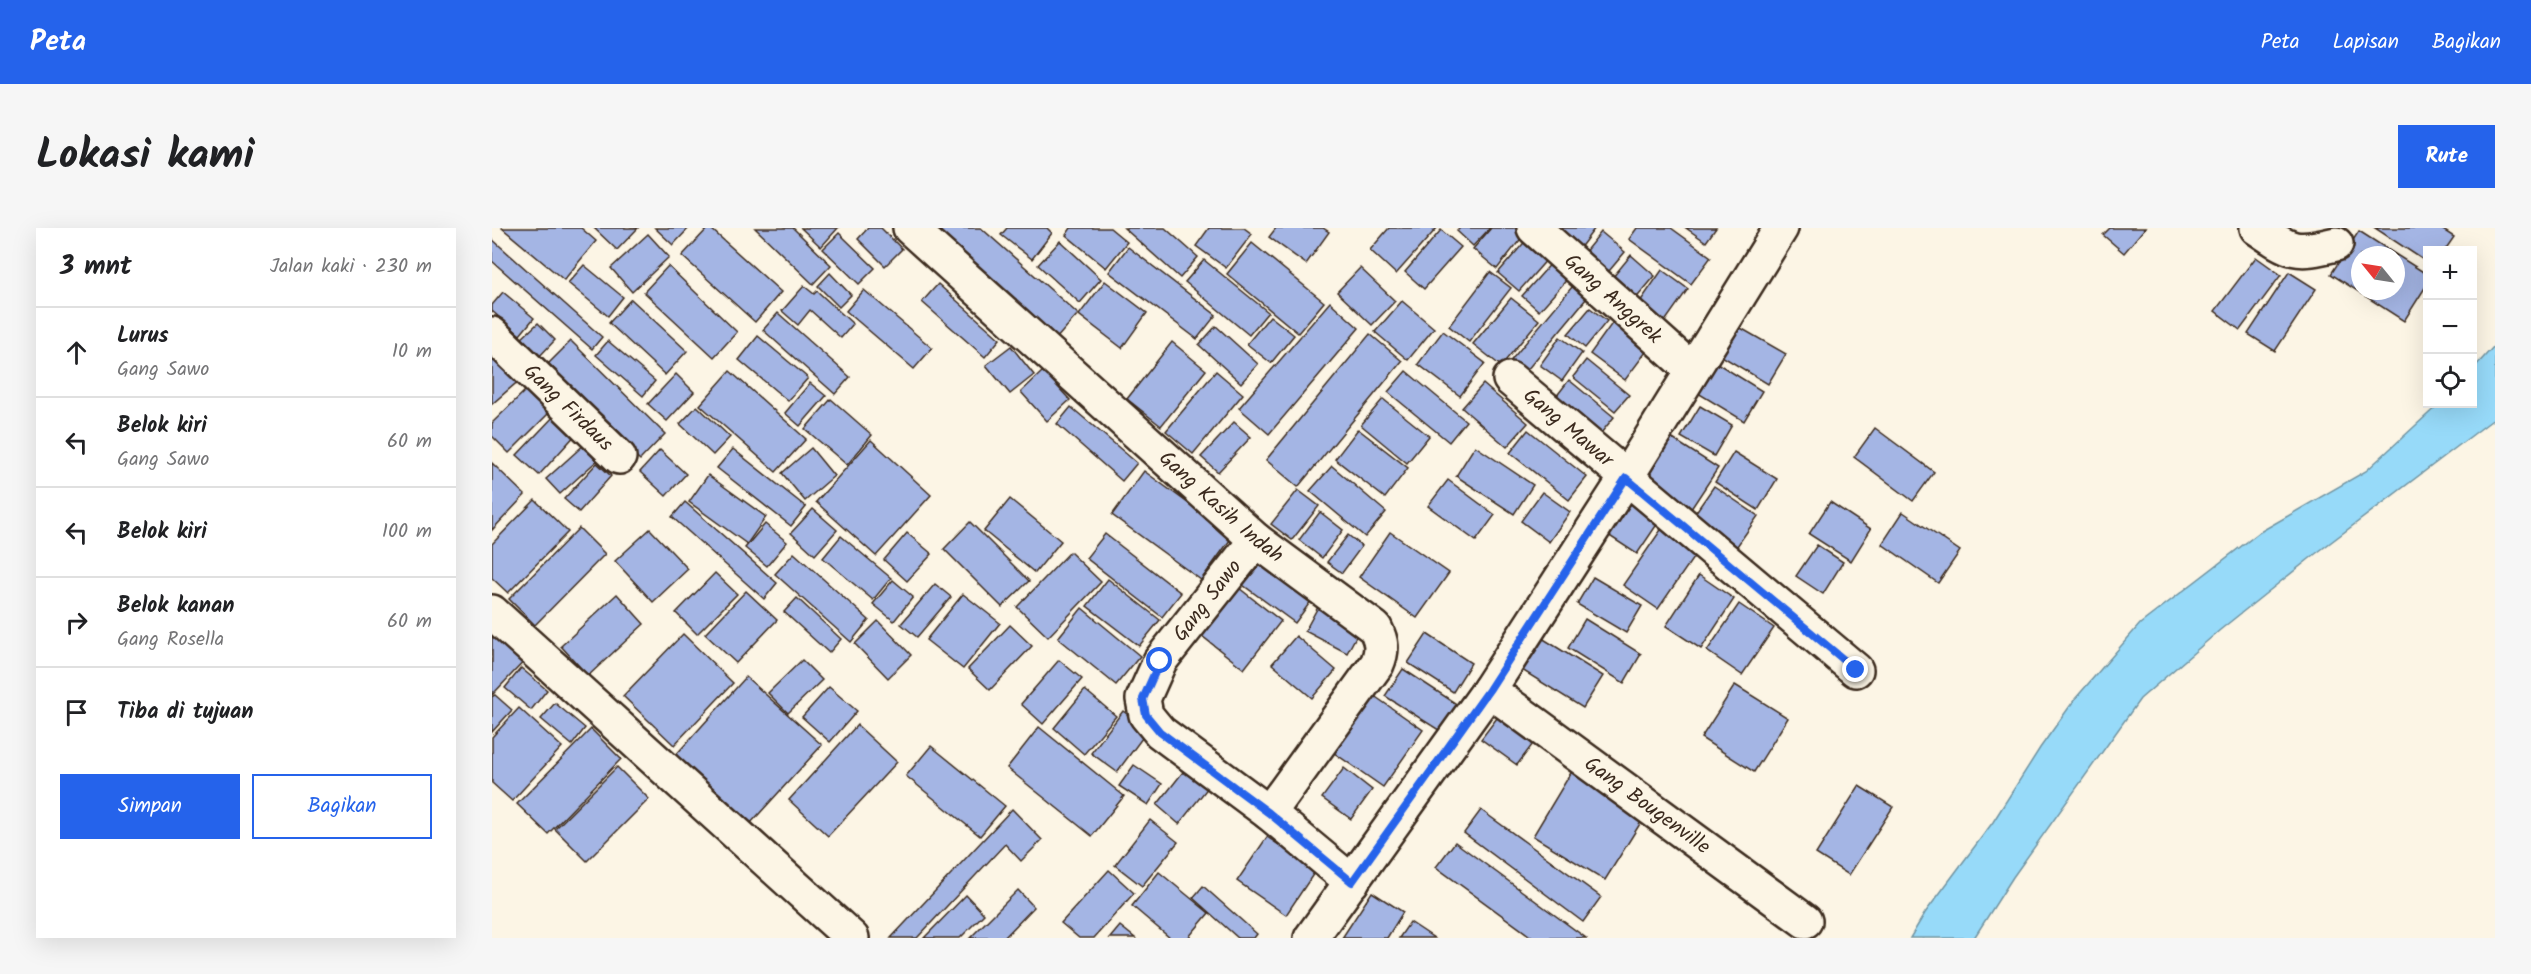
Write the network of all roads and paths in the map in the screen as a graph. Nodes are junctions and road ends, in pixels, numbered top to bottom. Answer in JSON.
{"nodes":[{"id":1,"x":910,"y":228,"type":"edge"},
{"id":2,"x":1534,"y":228,"type":"edge"},
{"id":3,"x":1781,"y":228,"type":"edge"},
{"id":4,"x":2257,"y":228,"type":"edge"},
{"id":5,"x":2336,"y":244,"type":"dead end"},
{"id":6,"x":492,"y":334,"type":"edge"},
{"id":7,"x":1692,"y":370,"type":"junction"},
{"id":8,"x":1510,"y":379,"type":"dead end"},
{"id":9,"x":619,"y":457,"type":"dead end"},
{"id":10,"x":1626,"y":478,"type":"junction"},
{"id":11,"x":1256,"y":540,"type":"junction"},
{"id":12,"x":492,"y":612,"type":"edge"},
{"id":13,"x":1856,"y":670,"type":"dead end"},
{"id":14,"x":1489,"y":690,"type":"junction"},
{"id":15,"x":1269,"y":813,"type":"junction"},
{"id":16,"x":1352,"y":882,"type":"junction"},
{"id":17,"x":1805,"y":921,"type":"dead end"},
{"id":18,"x":852,"y":938,"type":"edge"},
{"id":19,"x":1311,"y":938,"type":"edge"}],
"edges":[{"from":1,"to":11,"type":"street","name":"Gang Kasih Indah"},
{"from":2,"to":7,"type":"street","name":"Gang Anggrek"},
{"from":3,"to":7,"type":"street"},
{"from":4,"to":5,"type":"street"},
{"from":6,"to":9,"type":"street","name":"Gang Firdaus"},
{"from":7,"to":10,"type":"street"},
{"from":8,"to":10,"type":"street","name":"Gang Mawar"},
{"from":10,"to":13,"type":"street","name":"Gang Mawar"},
{"from":10,"to":14,"type":"street"},
{"from":11,"to":15,"type":"street","name":"Gang Sawo"},
{"from":11,"to":15,"type":"street","name":"Gang Kasih Indah"},
{"from":12,"to":18,"type":"street"},
{"from":14,"to":16,"type":"street"},
{"from":14,"to":17,"type":"street","name":"Gang Bougenville"},
{"from":15,"to":16,"type":"street","name":"Gang Sawo"},
{"from":16,"to":19,"type":"street"}]}
